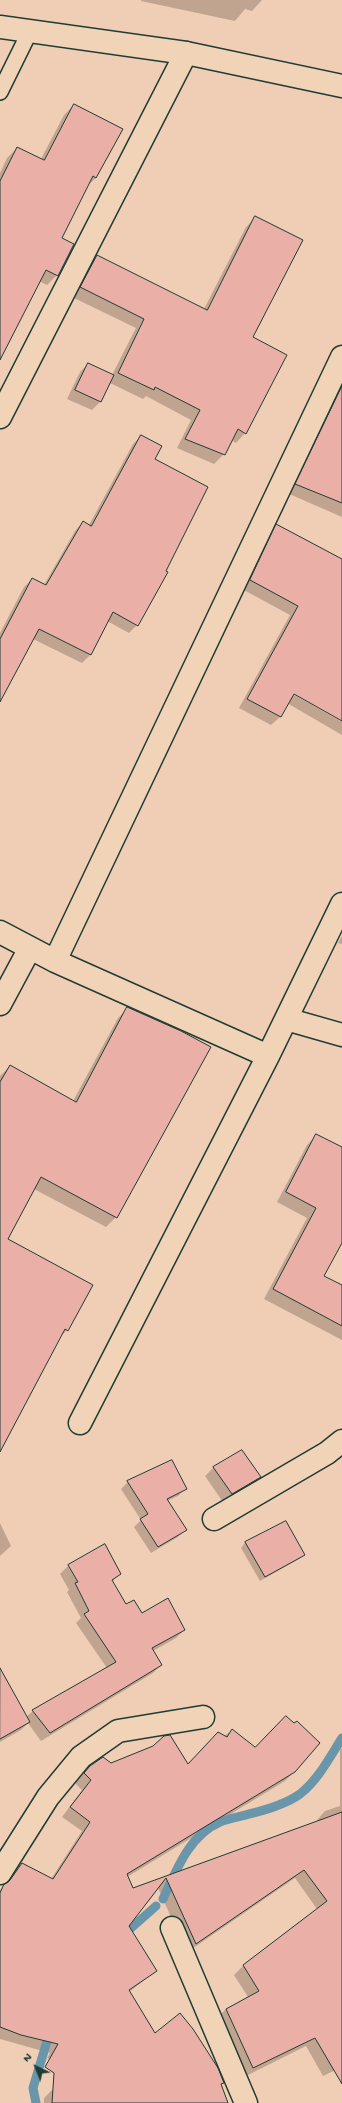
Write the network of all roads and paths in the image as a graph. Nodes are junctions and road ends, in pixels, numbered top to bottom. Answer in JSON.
{"nodes":[{"id":1,"x":0,"y":27,"type":"edge"},
{"id":2,"x":30,"y":31,"type":"junction"},
{"id":3,"x":186,"y":53,"type":"junction"},
{"id":4,"x":342,"y":86,"type":"edge"},
{"id":5,"x":0,"y":92,"type":"edge"},
{"id":6,"x":342,"y":357,"type":"edge"},
{"id":7,"x":0,"y":417,"type":"edge"},
{"id":8,"x":342,"y":904,"type":"edge"},
{"id":9,"x":0,"y":932,"type":"edge"},
{"id":10,"x":30,"y":948,"type":"junction"},
{"id":11,"x":55,"y":961,"type":"junction"},
{"id":12,"x":0,"y":1004,"type":"edge"},
{"id":13,"x":286,"y":1019,"type":"junction"},
{"id":14,"x":342,"y":1035,"type":"edge"},
{"id":15,"x":268,"y":1056,"type":"junction"},
{"id":16,"x":80,"y":1423,"type":"dead end"},
{"id":17,"x":342,"y":1441,"type":"edge"},
{"id":18,"x":214,"y":1519,"type":"dead end"},
{"id":19,"x":204,"y":1717,"type":"dead end"},
{"id":20,"x":0,"y":1873,"type":"edge"},
{"id":21,"x":172,"y":1928,"type":"dead end"},
{"id":22,"x":246,"y":2103,"type":"edge"}],
"edges":[{"from":1,"to":2,"type":"street"},
{"from":2,"to":3,"type":"street"},
{"from":2,"to":5,"type":"lane"},
{"from":3,"to":4,"type":"street"},
{"from":3,"to":7,"type":"street"},
{"from":6,"to":11,"type":"street"},
{"from":8,"to":13,"type":"street"},
{"from":9,"to":10,"type":"street"},
{"from":10,"to":11,"type":"street"},
{"from":10,"to":12,"type":"street"},
{"from":11,"to":15,"type":"street"},
{"from":13,"to":14,"type":"street"},
{"from":13,"to":15,"type":"street"},
{"from":15,"to":16,"type":"street"},
{"from":17,"to":18,"type":"street"},
{"from":19,"to":20,"type":"street"},
{"from":21,"to":22,"type":"street"}]}
